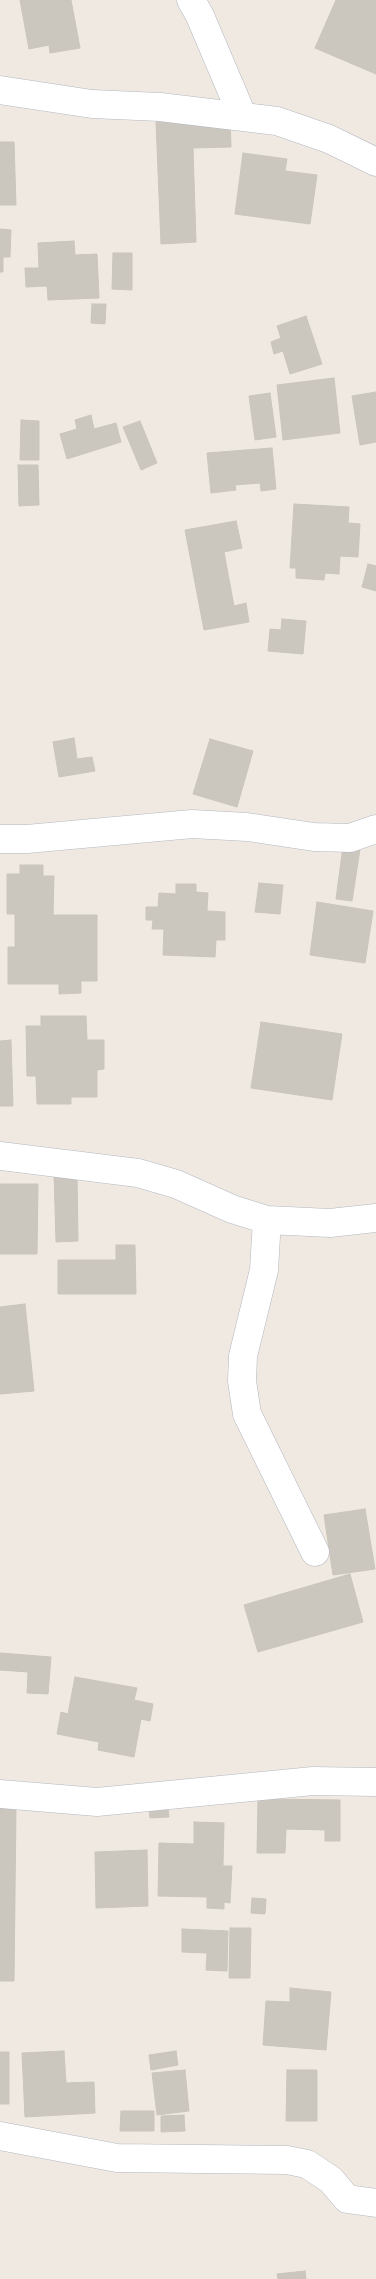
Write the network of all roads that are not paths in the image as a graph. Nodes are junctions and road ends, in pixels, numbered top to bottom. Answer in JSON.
{"nodes":[{"id":1,"x":191,"y":0,"type":"edge"},
{"id":2,"x":0,"y":90,"type":"edge"},
{"id":3,"x":242,"y":116,"type":"junction"},
{"id":4,"x":376,"y":162,"type":"edge"},
{"id":5,"x":376,"y":829,"type":"edge"},
{"id":6,"x":0,"y":839,"type":"edge"},
{"id":7,"x":0,"y":1156,"type":"edge"},
{"id":8,"x":376,"y":1218,"type":"edge"},
{"id":9,"x":267,"y":1220,"type":"junction"},
{"id":10,"x":315,"y":1552,"type":"dead end"},
{"id":11,"x":376,"y":1782,"type":"edge"},
{"id":12,"x":0,"y":1794,"type":"edge"},
{"id":13,"x":0,"y":2136,"type":"edge"},
{"id":14,"x":376,"y":2202,"type":"edge"}],
"edges":[{"from":1,"to":3,"type":"street"},
{"from":2,"to":3,"type":"street"},
{"from":3,"to":4,"type":"street"},
{"from":5,"to":6,"type":"street"},
{"from":7,"to":9,"type":"street"},
{"from":8,"to":9,"type":"street"},
{"from":9,"to":10,"type":"street"},
{"from":11,"to":12,"type":"street"},
{"from":13,"to":14,"type":"street"}]}
